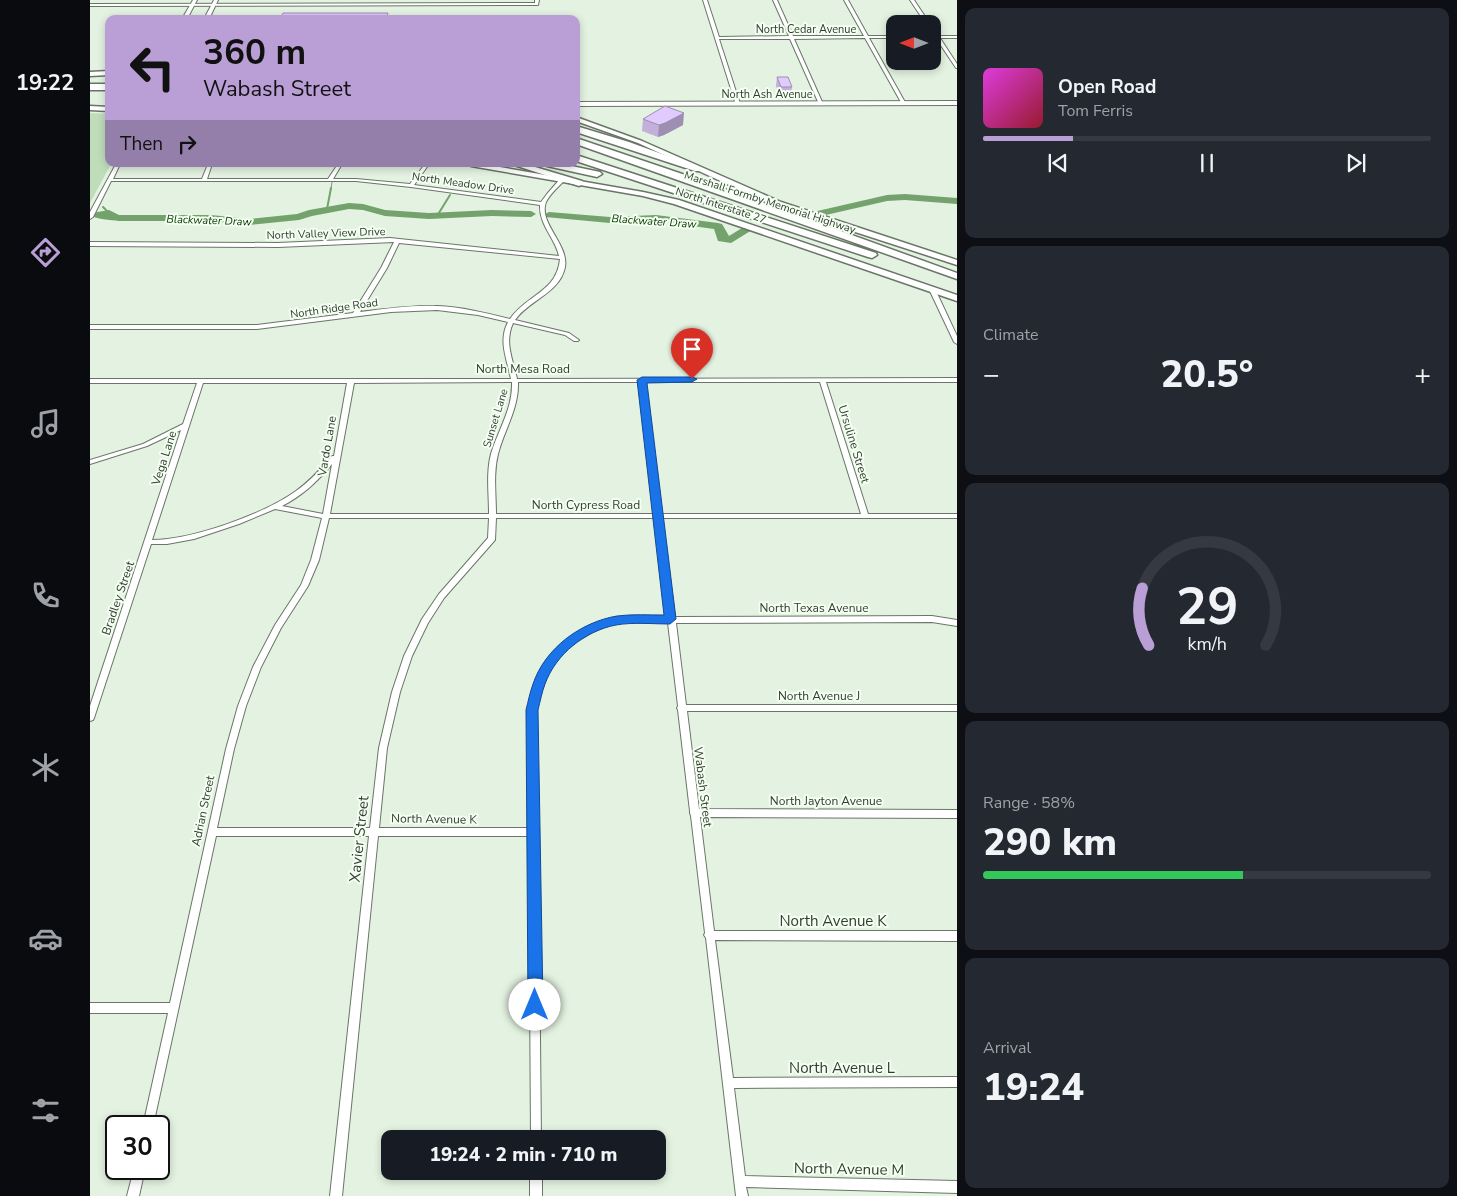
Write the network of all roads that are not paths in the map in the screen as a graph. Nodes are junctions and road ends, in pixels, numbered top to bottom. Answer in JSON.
{"nodes":[{"id":1,"x":705,"y":0,"type":"edge"},
{"id":2,"x":775,"y":0,"type":"edge"},
{"id":3,"x":846,"y":0,"type":"edge"},
{"id":4,"x":912,"y":0,"type":"edge"},
{"id":5,"x":193,"y":2,"type":"edge"},
{"id":6,"x":215,"y":2,"type":"edge"},
{"id":7,"x":442,"y":2,"type":"edge"},
{"id":8,"x":537,"y":2,"type":"edge"},
{"id":9,"x":90,"y":5,"type":"edge"},
{"id":10,"x":186,"y":15,"type":"edge"},
{"id":11,"x":208,"y":15,"type":"edge"},
{"id":12,"x":922,"y":15,"type":"edge"},
{"id":13,"x":867,"y":37,"type":"junction"},
{"id":14,"x":886,"y":37,"type":"edge"},
{"id":15,"x":941,"y":37,"type":"edge"},
{"id":16,"x":957,"y":37,"type":"edge"},
{"id":17,"x":717,"y":38,"type":"junction"},
{"id":18,"x":792,"y":38,"type":"junction"},
{"id":19,"x":941,"y":45,"type":"edge"},
{"id":20,"x":957,"y":67,"type":"edge"},
{"id":21,"x":105,"y":73,"type":"edge"},
{"id":22,"x":90,"y":74,"type":"edge"},
{"id":23,"x":90,"y":87,"type":"edge"},
{"id":24,"x":105,"y":87,"type":"edge"},
{"id":25,"x":90,"y":93,"type":"edge"},
{"id":26,"x":105,"y":93,"type":"edge"},
{"id":27,"x":957,"y":103,"type":"edge"},
{"id":28,"x":580,"y":104,"type":"edge"},
{"id":29,"x":738,"y":104,"type":"junction"},
{"id":30,"x":821,"y":104,"type":"junction"},
{"id":31,"x":904,"y":104,"type":"junction"},
{"id":32,"x":90,"y":108,"type":"edge"},
{"id":33,"x":105,"y":109,"type":"edge"},
{"id":34,"x":580,"y":120,"type":"edge"},
{"id":35,"x":580,"y":131,"type":"edge"},
{"id":36,"x":580,"y":143,"type":"edge"},
{"id":37,"x":580,"y":151,"type":"edge"},
{"id":38,"x":580,"y":159,"type":"edge"},
{"id":39,"x":116,"y":167,"type":"edge"},
{"id":40,"x":209,"y":167,"type":"edge"},
{"id":41,"x":338,"y":167,"type":"edge"},
{"id":42,"x":425,"y":167,"type":"edge"},
{"id":43,"x":488,"y":167,"type":"edge"},
{"id":44,"x":526,"y":167,"type":"edge"},
{"id":45,"x":563,"y":167,"type":"edge"},
{"id":46,"x":698,"y":169,"type":"junction"},
{"id":47,"x":204,"y":179,"type":"junction"},
{"id":48,"x":330,"y":179,"type":"junction"},
{"id":49,"x":110,"y":180,"type":"junction"},
{"id":50,"x":562,"y":180,"type":"junction"},
{"id":51,"x":579,"y":183,"type":"junction"},
{"id":52,"x":411,"y":186,"type":"junction"},
{"id":53,"x":543,"y":204,"type":"junction"},
{"id":54,"x":90,"y":217,"type":"edge"},
{"id":55,"x":763,"y":219,"type":"junction"},
{"id":56,"x":398,"y":240,"type":"junction"},
{"id":57,"x":90,"y":244,"type":"edge"},
{"id":58,"x":562,"y":258,"type":"junction"},
{"id":59,"x":957,"y":263,"type":"edge"},
{"id":60,"x":957,"y":278,"type":"edge"},
{"id":61,"x":932,"y":289,"type":"junction"},
{"id":62,"x":957,"y":298,"type":"edge"},
{"id":63,"x":355,"y":315,"type":"junction"},
{"id":64,"x":512,"y":321,"type":"junction"},
{"id":65,"x":90,"y":327,"type":"edge"},
{"id":66,"x":576,"y":340,"type":"dead end"},
{"id":67,"x":957,"y":342,"type":"edge"},
{"id":68,"x":90,"y":380,"type":"edge"},
{"id":69,"x":201,"y":380,"type":"junction"},
{"id":70,"x":351,"y":380,"type":"junction"},
{"id":71,"x":514,"y":380,"type":"junction"},
{"id":72,"x":642,"y":380,"type":"junction"},
{"id":73,"x":822,"y":380,"type":"junction"},
{"id":74,"x":957,"y":380,"type":"edge"},
{"id":75,"x":186,"y":426,"type":"junction"},
{"id":76,"x":336,"y":455,"type":"junction"},
{"id":77,"x":90,"y":462,"type":"edge"},
{"id":78,"x":276,"y":507,"type":"junction"},
{"id":79,"x":326,"y":516,"type":"junction"},
{"id":80,"x":493,"y":516,"type":"junction"},
{"id":81,"x":659,"y":516,"type":"junction"},
{"id":82,"x":865,"y":516,"type":"junction"},
{"id":83,"x":957,"y":516,"type":"edge"},
{"id":84,"x":149,"y":542,"type":"junction"},
{"id":85,"x":670,"y":619,"type":"junction"},
{"id":86,"x":957,"y":623,"type":"edge"},
{"id":87,"x":681,"y":708,"type":"junction"},
{"id":88,"x":957,"y":708,"type":"edge"},
{"id":89,"x":90,"y":718,"type":"edge"},
{"id":90,"x":694,"y":813,"type":"junction"},
{"id":91,"x":957,"y":814,"type":"edge"},
{"id":92,"x":374,"y":831,"type":"junction"},
{"id":93,"x":212,"y":832,"type":"junction"},
{"id":94,"x":534,"y":832,"type":"junction"},
{"id":95,"x":709,"y":935,"type":"junction"},
{"id":96,"x":957,"y":936,"type":"edge"},
{"id":97,"x":90,"y":1008,"type":"edge"},
{"id":98,"x":174,"y":1008,"type":"junction"},
{"id":99,"x":957,"y":1082,"type":"edge"},
{"id":100,"x":728,"y":1083,"type":"junction"},
{"id":101,"x":150,"y":1115,"type":"edge"},
{"id":102,"x":536,"y":1130,"type":"edge"},
{"id":103,"x":137,"y":1180,"type":"edge"},
{"id":104,"x":536,"y":1180,"type":"edge"},
{"id":105,"x":740,"y":1181,"type":"junction"},
{"id":106,"x":957,"y":1187,"type":"edge"},
{"id":107,"x":133,"y":1196,"type":"edge"},
{"id":108,"x":336,"y":1196,"type":"edge"},
{"id":109,"x":536,"y":1196,"type":"edge"},
{"id":110,"x":742,"y":1196,"type":"edge"}],
"edges":[{"from":1,"to":17,"type":"street"},
{"from":2,"to":18,"type":"street"},
{"from":3,"to":13,"type":"street"},
{"from":4,"to":12,"type":"street"},
{"from":5,"to":6,"type":"street"},
{"from":5,"to":9,"type":"street"},
{"from":5,"to":10,"type":"street"},
{"from":6,"to":7,"type":"street"},
{"from":6,"to":11,"type":"street"},
{"from":7,"to":8,"type":"street"},
{"from":13,"to":14,"type":"street","name":"North Cedar Avenue"},
{"from":13,"to":18,"type":"street","name":"North Cedar Avenue"},
{"from":13,"to":31,"type":"street"},
{"from":15,"to":16,"type":"street"},
{"from":17,"to":18,"type":"street","name":"North Cedar Avenue"},
{"from":17,"to":29,"type":"street"},
{"from":18,"to":30,"type":"street"},
{"from":19,"to":20,"type":"street"},
{"from":21,"to":22,"type":"main road"},
{"from":23,"to":24,"type":"highway"},
{"from":25,"to":26,"type":"highway"},
{"from":27,"to":31,"type":"street","name":"North Ash Avenue"},
{"from":28,"to":29,"type":"street","name":"North Ash Avenue"},
{"from":29,"to":30,"type":"street","name":"North Ash Avenue"},
{"from":30,"to":31,"type":"street","name":"North Ash Avenue"},
{"from":32,"to":33,"type":"main road"},
{"from":34,"to":46,"type":"main road","name":"North Interstate 27"},
{"from":35,"to":46,"type":"highway"},
{"from":36,"to":60,"type":"highway"},
{"from":37,"to":60,"type":"highway","name":"Marshall Formby Memorial Highway"},
{"from":38,"to":55,"type":"highway","name":"Marshall Formby Memorial Highway"},
{"from":39,"to":49,"type":"street"},
{"from":40,"to":47,"type":"street"},
{"from":41,"to":48,"type":"street"},
{"from":42,"to":52,"type":"street"},
{"from":43,"to":50,"type":"main road","name":"North Interstate 27"},
{"from":44,"to":51,"type":"highway"},
{"from":45,"to":55,"type":"highway"},
{"from":46,"to":59,"type":"main road","name":"North Interstate 27"},
{"from":47,"to":48,"type":"street","name":"North Meadow Drive"},
{"from":47,"to":49,"type":"street","name":"North Meadow Drive"},
{"from":48,"to":52,"type":"street","name":"North Meadow Drive"},
{"from":49,"to":54,"type":"street"},
{"from":50,"to":51,"type":"main road","name":"North Interstate 27"},
{"from":50,"to":53,"type":"street"},
{"from":51,"to":61,"type":"main road","name":"North Interstate 27"},
{"from":52,"to":53,"type":"street","name":"North Meadow Drive"},
{"from":53,"to":58,"type":"street"},
{"from":55,"to":60,"type":"highway","name":"Marshall Formby Memorial Highway"},
{"from":56,"to":57,"type":"street","name":"North Valley View Drive"},
{"from":56,"to":58,"type":"street","name":"North Valley View Drive"},
{"from":56,"to":63,"type":"street"},
{"from":58,"to":64,"type":"street","name":"Sunset Lane"},
{"from":61,"to":62,"type":"main road","name":"North Interstate 27"},
{"from":61,"to":67,"type":"street"},
{"from":63,"to":64,"type":"street","name":"North Ridge Road"},
{"from":63,"to":65,"type":"street","name":"North Ridge Road"},
{"from":64,"to":66,"type":"street","name":"North Ridge Road"},
{"from":64,"to":71,"type":"street","name":"Sunset Lane"},
{"from":68,"to":69,"type":"street","name":"North Mesa Road"},
{"from":69,"to":70,"type":"street","name":"North Mesa Road"},
{"from":69,"to":75,"type":"street","name":"Vega Lane"},
{"from":70,"to":71,"type":"street","name":"North Mesa Road"},
{"from":70,"to":76,"type":"street","name":"Vardo Lane"},
{"from":71,"to":72,"type":"street","name":"North Mesa Road"},
{"from":71,"to":80,"type":"street","name":"Sunset Lane"},
{"from":72,"to":73,"type":"street","name":"North Mesa Road"},
{"from":72,"to":81,"type":"street","name":"Wabash Street"},
{"from":73,"to":74,"type":"street","name":"North Mesa Road"},
{"from":73,"to":82,"type":"street","name":"Ursuline Street"},
{"from":75,"to":77,"type":"street"},
{"from":75,"to":84,"type":"street","name":"Vega Lane"},
{"from":76,"to":78,"type":"street"},
{"from":76,"to":79,"type":"street","name":"Vardo Lane"},
{"from":78,"to":79,"type":"street","name":"North Cypress Road"},
{"from":78,"to":84,"type":"street"},
{"from":79,"to":80,"type":"street","name":"North Cypress Road"},
{"from":79,"to":93,"type":"street","name":"Adrian Street"},
{"from":80,"to":81,"type":"street","name":"North Cypress Road"},
{"from":80,"to":92,"type":"street","name":"Xavier Street"},
{"from":81,"to":82,"type":"street","name":"North Cypress Road"},
{"from":81,"to":85,"type":"street","name":"Wabash Street"},
{"from":82,"to":83,"type":"street","name":"North Cypress Road"},
{"from":84,"to":89,"type":"street","name":"Bradley Street"},
{"from":85,"to":86,"type":"street","name":"North Texas Avenue"},
{"from":85,"to":87,"type":"street","name":"Wabash Street"},
{"from":85,"to":94,"type":"street","name":"North Texas Avenue"},
{"from":87,"to":88,"type":"street","name":"North Avenue J"},
{"from":87,"to":90,"type":"street","name":"Wabash Street"},
{"from":90,"to":91,"type":"street","name":"North Jayton Avenue"},
{"from":90,"to":95,"type":"street","name":"Wabash Street"},
{"from":92,"to":93,"type":"street","name":"North Avenue K"},
{"from":92,"to":94,"type":"street","name":"North Avenue K"},
{"from":92,"to":108,"type":"street","name":"Xavier Street"},
{"from":93,"to":98,"type":"street","name":"Adrian Street"},
{"from":94,"to":102,"type":"street","name":"North Texas Avenue"},
{"from":95,"to":96,"type":"street","name":"North Avenue K"},
{"from":95,"to":100,"type":"street","name":"Wabash Street"},
{"from":97,"to":98,"type":"street"},
{"from":98,"to":101,"type":"street","name":"Adrian Street"},
{"from":99,"to":100,"type":"street","name":"North Avenue L"},
{"from":100,"to":105,"type":"street","name":"Wabash Street"},
{"from":103,"to":107,"type":"street"},
{"from":104,"to":109,"type":"street"},
{"from":105,"to":106,"type":"street","name":"North Avenue M"},
{"from":105,"to":110,"type":"street","name":"Wabash Street"}]}
